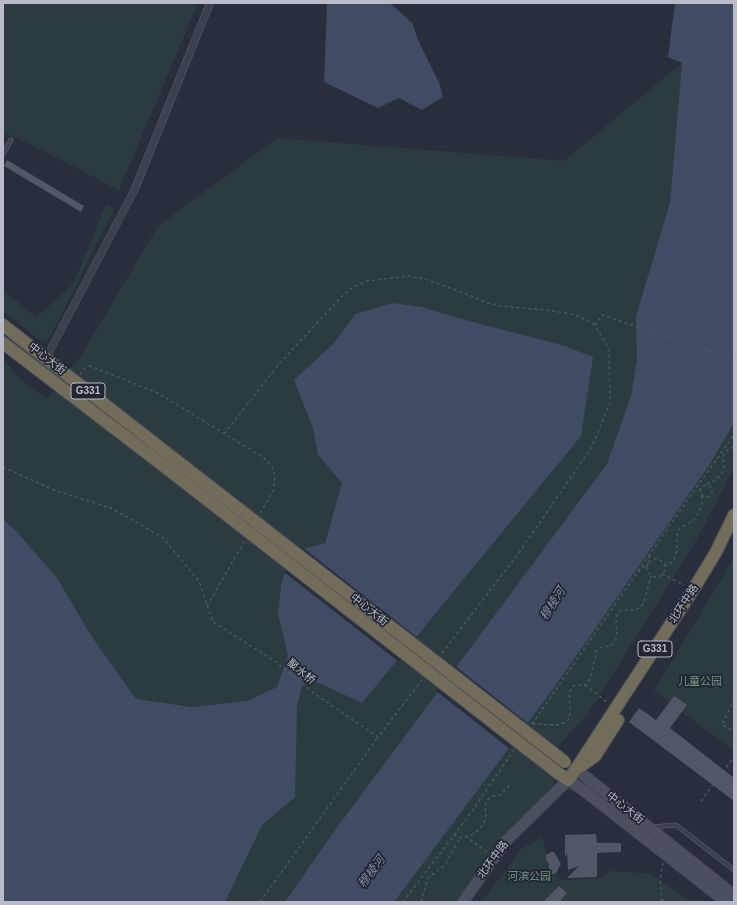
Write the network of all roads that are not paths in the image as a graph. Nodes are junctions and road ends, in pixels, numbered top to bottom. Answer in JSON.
{"nodes":[{"id":1,"x":210,"y":3,"type":"edge"},
{"id":2,"x":11,"y":140,"type":"dead end"},
{"id":3,"x":3,"y":154,"type":"edge"},
{"id":4,"x":3,"y":325,"type":"edge"},
{"id":5,"x":3,"y":343,"type":"edge"},
{"id":6,"x":46,"y":358,"type":"junction"},
{"id":7,"x":734,"y":514,"type":"edge"},
{"id":8,"x":734,"y":532,"type":"edge"},
{"id":9,"x":576,"y":769,"type":"junction"},
{"id":10,"x":568,"y":780,"type":"junction"},
{"id":11,"x":649,"y":827,"type":"junction"},
{"id":12,"x":734,"y":870,"type":"edge"},
{"id":13,"x":734,"y":895,"type":"edge"},
{"id":14,"x":463,"y":902,"type":"edge"},
{"id":15,"x":726,"y":902,"type":"edge"}],
"edges":[{"from":1,"to":6,"type":"street"},
{"from":2,"to":3,"type":"lane"},
{"from":4,"to":6,"type":"highway","name":"中心大街","number":"G331"},
{"from":5,"to":10,"type":"highway","name":"中心大街","number":"G331","bridge":true},
{"from":6,"to":9,"type":"highway","name":"中心大街","number":"G331","bridge":true},
{"from":7,"to":9,"type":"highway","name":"北环中路","number":"G331"},
{"from":8,"to":9,"type":"highway","name":"北环中路","number":"G331"},
{"from":9,"to":10,"type":"highway","name":"北环中路","number":"G331"},
{"from":9,"to":11,"type":"main road","name":"中心大街"},
{"from":10,"to":14,"type":"main road","name":"北环中路"},
{"from":10,"to":15,"type":"main road","name":"中心大街"},
{"from":11,"to":12,"type":"lane"},
{"from":11,"to":13,"type":"main road","name":"中心大街"}]}
